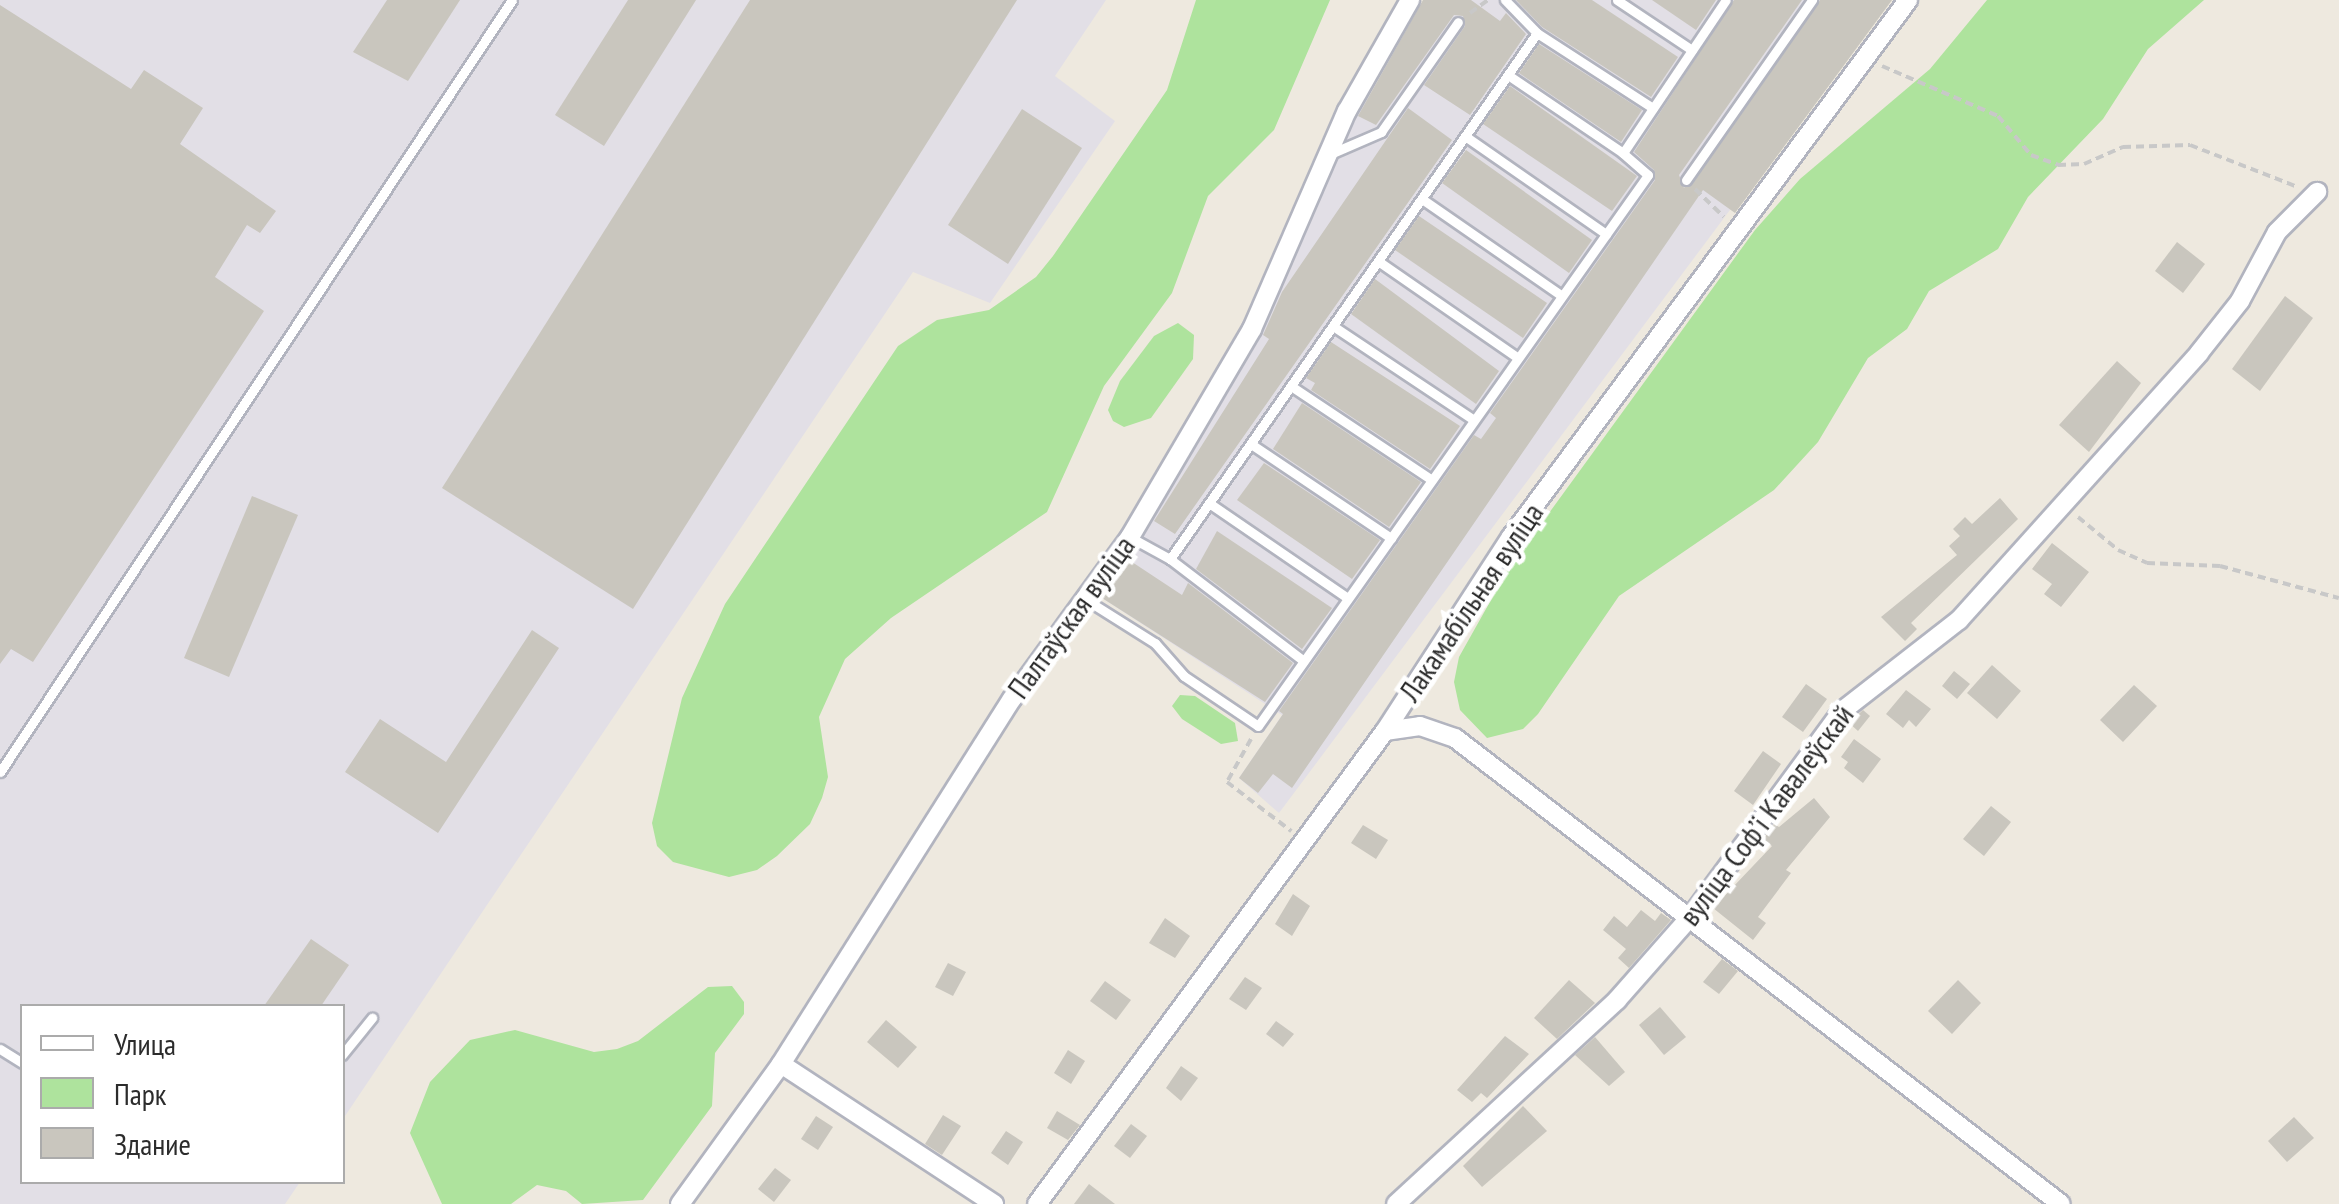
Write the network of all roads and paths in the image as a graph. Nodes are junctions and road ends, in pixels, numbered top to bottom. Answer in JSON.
{"nodes":[{"id":1,"x":512,"y":0,"type":"edge"},
{"id":2,"x":1410,"y":0,"type":"edge"},
{"id":3,"x":1488,"y":0,"type":"edge"},
{"id":4,"x":1505,"y":0,"type":"edge"},
{"id":5,"x":1617,"y":0,"type":"edge"},
{"id":6,"x":1726,"y":0,"type":"edge"},
{"id":7,"x":1812,"y":0,"type":"edge"},
{"id":8,"x":1908,"y":0,"type":"edge"},
{"id":9,"x":1458,"y":22,"type":"joint"},
{"id":10,"x":1537,"y":33,"type":"junction"},
{"id":11,"x":1692,"y":50,"type":"junction"},
{"id":12,"x":1865,"y":59,"type":"junction"},
{"id":13,"x":1508,"y":75,"type":"junction"},
{"id":14,"x":1653,"y":108,"type":"junction"},
{"id":15,"x":1465,"y":136,"type":"junction"},
{"id":16,"x":1623,"y":153,"type":"junction"},
{"id":17,"x":1328,"y":155,"type":"junction"},
{"id":18,"x":1686,"y":180,"type":"joint"},
{"id":19,"x":2317,"y":192,"type":"joint"},
{"id":20,"x":1422,"y":198,"type":"junction"},
{"id":21,"x":1738,"y":231,"type":"junction"},
{"id":22,"x":1606,"y":234,"type":"junction"},
{"id":23,"x":1378,"y":261,"type":"junction"},
{"id":24,"x":1562,"y":296,"type":"junction"},
{"id":25,"x":1333,"y":326,"type":"junction"},
{"id":26,"x":1518,"y":358,"type":"junction"},
{"id":27,"x":1291,"y":386,"type":"junction"},
{"id":28,"x":1474,"y":420,"type":"junction"},
{"id":29,"x":1250,"y":444,"type":"junction"},
{"id":30,"x":1432,"y":480,"type":"junction"},
{"id":31,"x":1210,"y":503,"type":"junction"},
{"id":32,"x":2062,"y":505,"type":"junction"},
{"id":33,"x":1130,"y":537,"type":"junction"},
{"id":34,"x":1391,"y":538,"type":"junction"},
{"id":35,"x":1170,"y":559,"type":"junction"},
{"id":36,"x":1348,"y":598,"type":"junction"},
{"id":37,"x":2339,"y":598,"type":"edge"},
{"id":38,"x":1085,"y":599,"type":"junction"},
{"id":39,"x":1304,"y":661,"type":"junction"},
{"id":40,"x":1258,"y":726,"type":"junction"},
{"id":41,"x":1386,"y":732,"type":"junction"},
{"id":42,"x":0,"y":772,"type":"edge"},
{"id":43,"x":1302,"y":840,"type":"junction"},
{"id":44,"x":1692,"y":915,"type":"junction"},
{"id":45,"x":372,"y":1018,"type":"dead end"},
{"id":46,"x":345,"y":1051,"type":"edge"},
{"id":47,"x":781,"y":1064,"type":"junction"},
{"id":48,"x":680,"y":1204,"type":"edge"},
{"id":49,"x":994,"y":1204,"type":"edge"},
{"id":50,"x":1036,"y":1204,"type":"edge"},
{"id":51,"x":1396,"y":1204,"type":"edge"},
{"id":52,"x":2060,"y":1204,"type":"edge"}],
"edges":[{"from":1,"to":42,"type":"lane"},
{"from":2,"to":17,"type":"street","name":"Палтаўская вуліца"},
{"from":3,"to":9,"type":"path"},
{"from":4,"to":10,"type":"lane"},
{"from":5,"to":11,"type":"lane"},
{"from":6,"to":11,"type":"lane"},
{"from":7,"to":18,"type":"lane"},
{"from":8,"to":12,"type":"street","name":"Лакамабільная вуліца"},
{"from":9,"to":17,"type":"lane"},
{"from":10,"to":13,"type":"lane"},
{"from":10,"to":14,"type":"lane"},
{"from":11,"to":14,"type":"lane"},
{"from":12,"to":19,"type":"path"},
{"from":12,"to":21,"type":"street","name":"Лакамабільная вуліца"},
{"from":13,"to":15,"type":"lane"},
{"from":13,"to":16,"type":"lane"},
{"from":14,"to":16,"type":"lane"},
{"from":15,"to":20,"type":"lane"},
{"from":15,"to":22,"type":"lane"},
{"from":16,"to":22,"type":"lane"},
{"from":17,"to":33,"type":"street","name":"Палтаўская вуліца"},
{"from":18,"to":21,"type":"path"},
{"from":19,"to":32,"type":"street","name":"вуліца Софʼі Кавалеўскай"},
{"from":20,"to":23,"type":"lane"},
{"from":20,"to":24,"type":"lane"},
{"from":21,"to":41,"type":"street","name":"Лакамабільная вуліца"},
{"from":22,"to":24,"type":"lane"},
{"from":23,"to":25,"type":"lane"},
{"from":23,"to":26,"type":"lane"},
{"from":24,"to":26,"type":"lane"},
{"from":25,"to":27,"type":"lane"},
{"from":25,"to":28,"type":"lane"},
{"from":26,"to":28,"type":"lane"},
{"from":27,"to":29,"type":"lane"},
{"from":27,"to":30,"type":"lane"},
{"from":28,"to":30,"type":"lane"},
{"from":29,"to":31,"type":"lane"},
{"from":29,"to":34,"type":"lane"},
{"from":30,"to":34,"type":"lane"},
{"from":31,"to":35,"type":"lane"},
{"from":31,"to":36,"type":"lane"},
{"from":32,"to":37,"type":"path"},
{"from":32,"to":44,"type":"street","name":"вуліца Софʼі Кавалеўскай"},
{"from":33,"to":35,"type":"lane"},
{"from":33,"to":38,"type":"street","name":"Палтаўская вуліца"},
{"from":34,"to":36,"type":"lane"},
{"from":35,"to":39,"type":"lane"},
{"from":36,"to":39,"type":"lane"},
{"from":38,"to":40,"type":"lane"},
{"from":38,"to":47,"type":"street","name":"Палтаўская вуліца"},
{"from":39,"to":40,"type":"lane"},
{"from":40,"to":43,"type":"path"},
{"from":41,"to":43,"type":"street","name":"Лакамабільная вуліца"},
{"from":41,"to":44,"type":"street"},
{"from":43,"to":50,"type":"street","name":"Лакамабільная вуліца"},
{"from":44,"to":51,"type":"street","name":"вуліца Софʼі Кавалеўскай"},
{"from":44,"to":52,"type":"street"},
{"from":45,"to":46,"type":"lane"},
{"from":47,"to":48,"type":"street","name":"Палтаўская вуліца"},
{"from":47,"to":49,"type":"street"}]}
